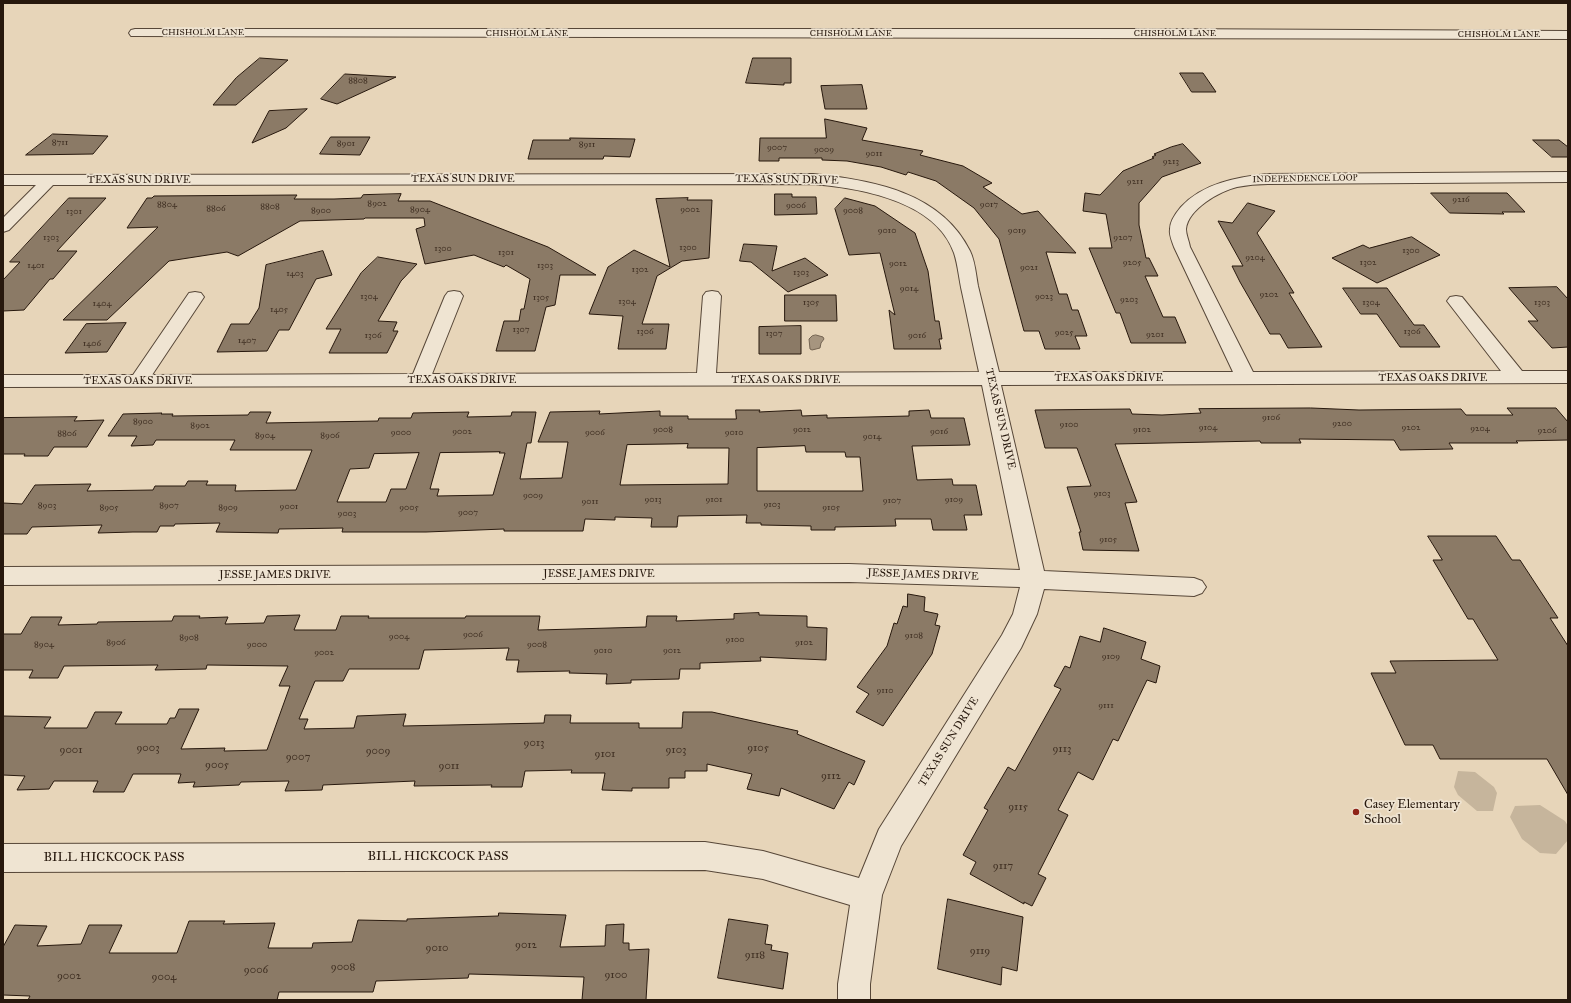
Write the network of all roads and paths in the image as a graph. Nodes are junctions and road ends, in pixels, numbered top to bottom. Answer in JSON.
{"nodes":[{"id":1,"x":135,"y":33,"type":"dead end"},
{"id":2,"x":1568,"y":35,"type":"edge"},
{"id":3,"x":1568,"y":177,"type":"edge"},
{"id":4,"x":3,"y":180,"type":"edge"},
{"id":5,"x":49,"y":180,"type":"junction"},
{"id":6,"x":3,"y":227,"type":"edge"},
{"id":7,"x":454,"y":296,"type":"dead end"},
{"id":8,"x":712,"y":296,"type":"dead end"},
{"id":9,"x":195,"y":297,"type":"dead end"},
{"id":10,"x":1456,"y":301,"type":"dead end"},
{"id":11,"x":1568,"y":377,"type":"edge"},
{"id":12,"x":990,"y":378,"type":"junction"},
{"id":13,"x":1246,"y":378,"type":"junction"},
{"id":14,"x":1517,"y":378,"type":"junction"},
{"id":15,"x":420,"y":380,"type":"junction"},
{"id":16,"x":706,"y":380,"type":"junction"},
{"id":17,"x":3,"y":381,"type":"edge"},
{"id":18,"x":138,"y":381,"type":"junction"},
{"id":19,"x":3,"y":576,"type":"edge"},
{"id":20,"x":1034,"y":580,"type":"junction"},
{"id":21,"x":1194,"y":587,"type":"dead end"},
{"id":22,"x":3,"y":858,"type":"edge"},
{"id":23,"x":867,"y":895,"type":"junction"},
{"id":24,"x":854,"y":1000,"type":"edge"}],
"edges":[{"from":1,"to":2,"type":"street","name":"CHISHOLM LANE"},
{"from":3,"to":13,"type":"street","name":"INDEPENDENCE LOOP"},
{"from":4,"to":5,"type":"street","name":"TEXAS SUN DRIVE"},
{"from":5,"to":6,"type":"street"},
{"from":5,"to":12,"type":"street","name":"TEXAS SUN DRIVE"},
{"from":7,"to":15,"type":"street"},
{"from":8,"to":16,"type":"street"},
{"from":9,"to":18,"type":"street"},
{"from":10,"to":14,"type":"street"},
{"from":11,"to":14,"type":"street","name":"TEXAS OAKS DRIVE"},
{"from":12,"to":13,"type":"street","name":"TEXAS OAKS DRIVE"},
{"from":12,"to":16,"type":"street","name":"TEXAS OAKS DRIVE"},
{"from":12,"to":20,"type":"street","name":"TEXAS SUN DRIVE"},
{"from":13,"to":14,"type":"street","name":"TEXAS OAKS DRIVE"},
{"from":15,"to":16,"type":"street","name":"TEXAS OAKS DRIVE"},
{"from":15,"to":18,"type":"street","name":"TEXAS OAKS DRIVE"},
{"from":17,"to":18,"type":"street","name":"TEXAS OAKS DRIVE"},
{"from":19,"to":20,"type":"street","name":"JESSE JAMES DRIVE"},
{"from":20,"to":21,"type":"street","name":"JESSE JAMES DRIVE"},
{"from":20,"to":23,"type":"street","name":"TEXAS SUN DRIVE"},
{"from":22,"to":23,"type":"street","name":"BILL HICKCOCK PASS"},
{"from":23,"to":24,"type":"street","name":"TEXAS SUN DRIVE"}]}
